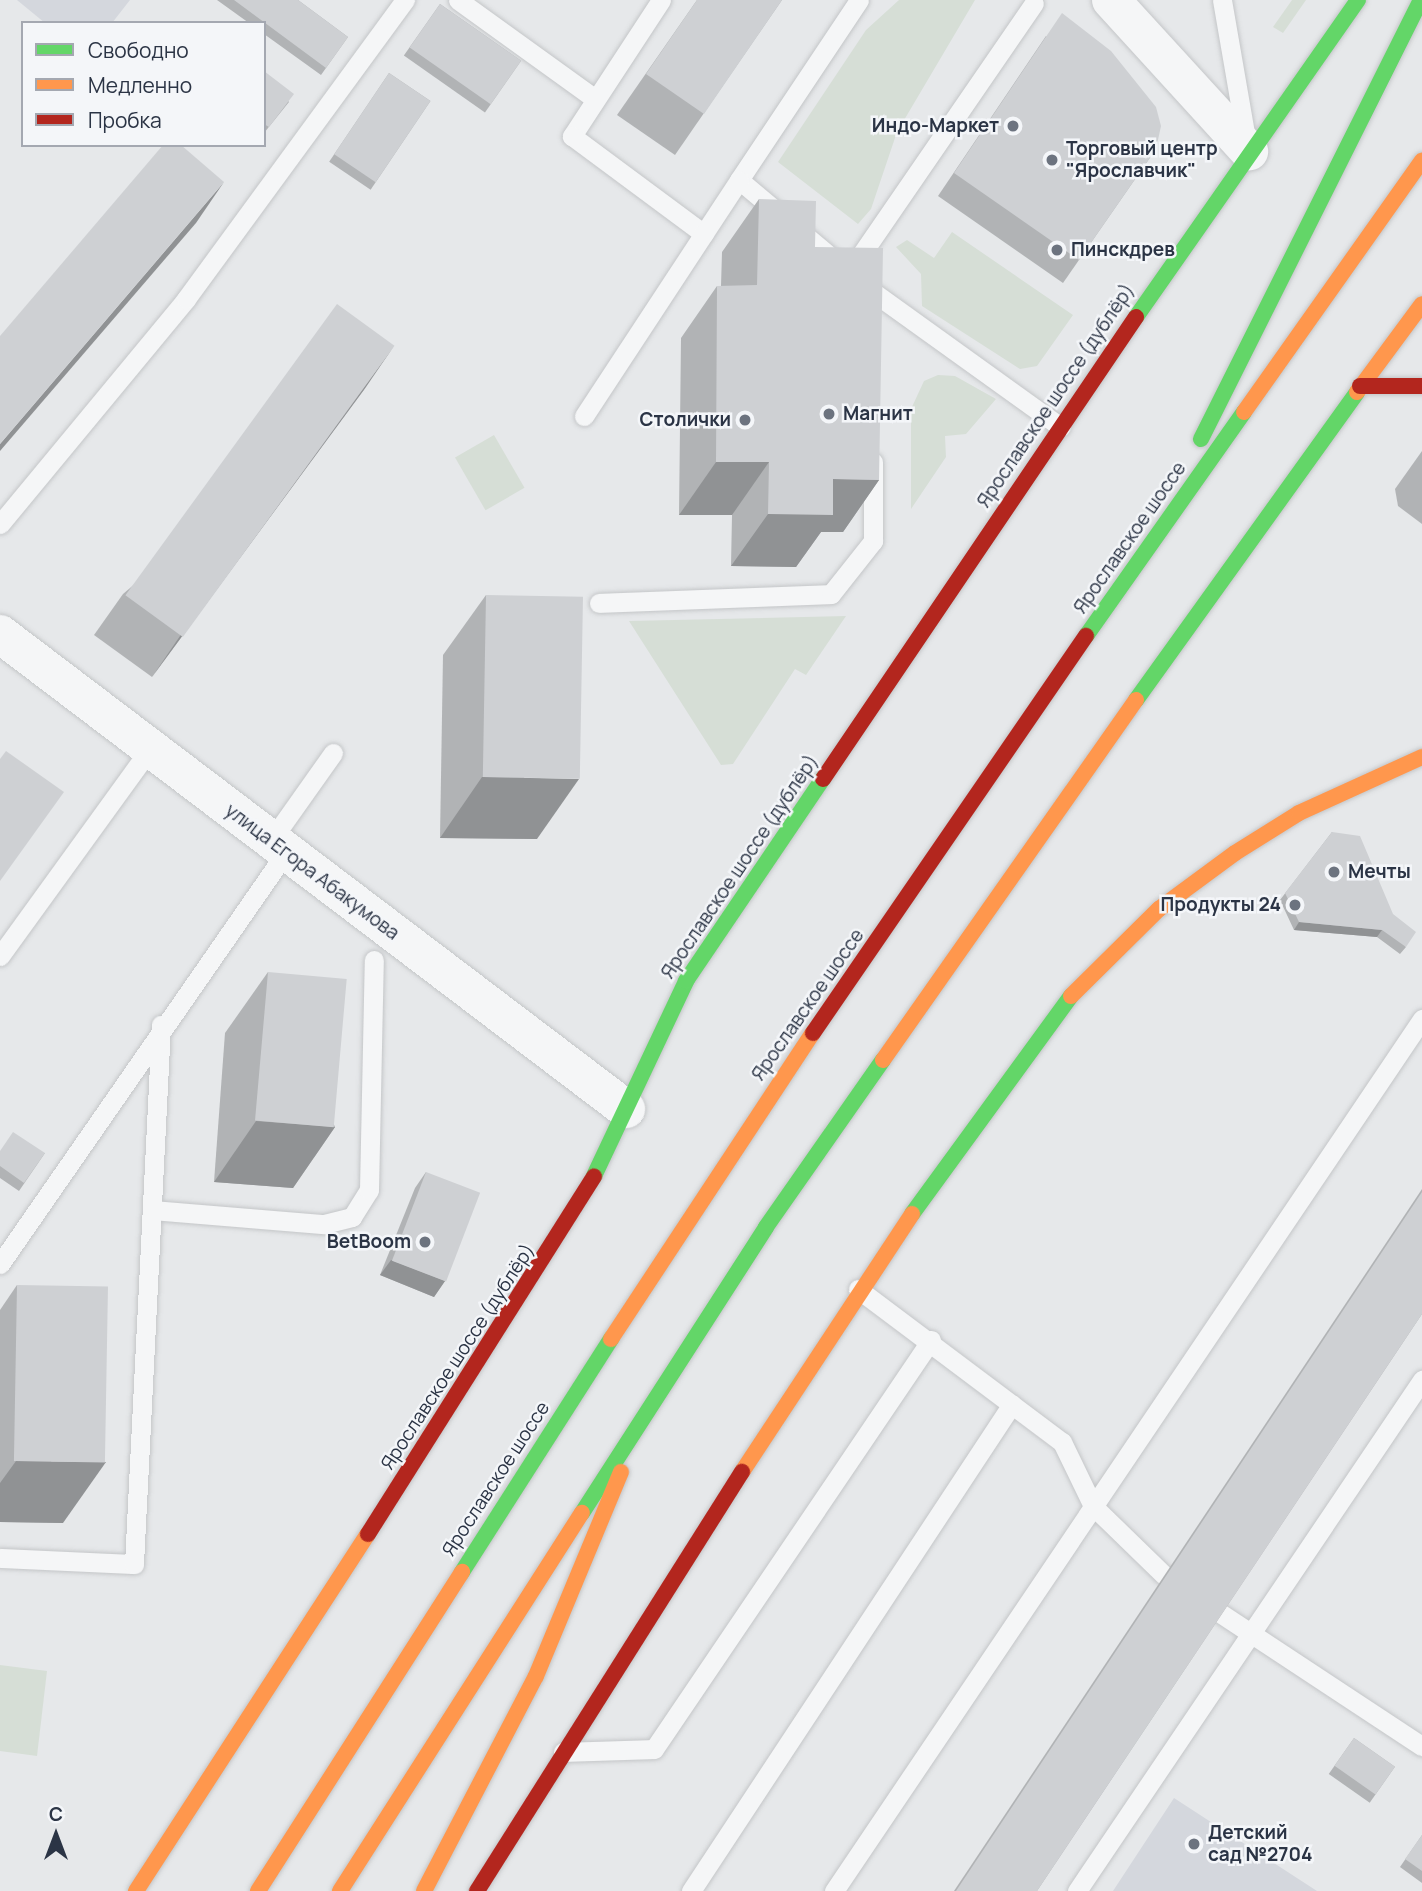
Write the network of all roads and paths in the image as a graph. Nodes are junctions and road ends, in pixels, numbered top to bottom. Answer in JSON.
{"nodes":[{"id":1,"x":405,"y":0,"type":"edge"},
{"id":2,"x":458,"y":0,"type":"edge"},
{"id":3,"x":661,"y":0,"type":"edge"},
{"id":4,"x":859,"y":0,"type":"edge"},
{"id":5,"x":1111,"y":0,"type":"edge"},
{"id":6,"x":1222,"y":0,"type":"edge"},
{"id":7,"x":1358,"y":0,"type":"edge"},
{"id":8,"x":1420,"y":0,"type":"edge"},
{"id":9,"x":1034,"y":3,"type":"dead end"},
{"id":10,"x":594,"y":98,"type":"junction"},
{"id":11,"x":1249,"y":150,"type":"junction"},
{"id":12,"x":1422,"y":162,"type":"edge"},
{"id":13,"x":739,"y":180,"type":"junction"},
{"id":14,"x":704,"y":234,"type":"junction"},
{"id":15,"x":849,"y":272,"type":"junction"},
{"id":16,"x":873,"y":292,"type":"junction"},
{"id":17,"x":1422,"y":304,"type":"edge"},
{"id":18,"x":873,"y":320,"type":"edge"},
{"id":19,"x":1360,"y":386,"type":"junction"},
{"id":20,"x":1422,"y":386,"type":"edge"},
{"id":21,"x":584,"y":416,"type":"dead end"},
{"id":22,"x":1061,"y":427,"type":"junction"},
{"id":23,"x":873,"y":444,"type":"edge"},
{"id":24,"x":0,"y":524,"type":"edge"},
{"id":25,"x":1133,"y":567,"type":"junction"},
{"id":26,"x":599,"y":603,"type":"dead end"},
{"id":27,"x":0,"y":634,"type":"edge"},
{"id":28,"x":150,"y":749,"type":"junction"},
{"id":29,"x":333,"y":753,"type":"dead end"},
{"id":30,"x":1422,"y":757,"type":"edge"},
{"id":31,"x":278,"y":847,"type":"junction"},
{"id":32,"x":0,"y":956,"type":"edge"},
{"id":33,"x":374,"y":960,"type":"dead end"},
{"id":34,"x":1422,"y":1019,"type":"edge"},
{"id":35,"x":161,"y":1025,"type":"junction"},
{"id":36,"x":626,"y":1109,"type":"junction"},
{"id":37,"x":152,"y":1210,"type":"junction"},
{"id":38,"x":0,"y":1264,"type":"edge"},
{"id":39,"x":858,"y":1289,"type":"junction"},
{"id":40,"x":930,"y":1340,"type":"junction"},
{"id":41,"x":1422,"y":1380,"type":"edge"},
{"id":42,"x":1012,"y":1404,"type":"junction"},
{"id":43,"x":644,"y":1418,"type":"junction"},
{"id":44,"x":1093,"y":1506,"type":"junction"},
{"id":45,"x":0,"y":1558,"type":"edge"},
{"id":46,"x":1164,"y":1575,"type":"edge"},
{"id":47,"x":1220,"y":1613,"type":"edge"},
{"id":48,"x":1251,"y":1633,"type":"junction"},
{"id":49,"x":1422,"y":1746,"type":"edge"},
{"id":50,"x":562,"y":1752,"type":"junction"},
{"id":51,"x":136,"y":1891,"type":"edge"},
{"id":52,"x":258,"y":1891,"type":"edge"},
{"id":53,"x":340,"y":1891,"type":"edge"},
{"id":54,"x":424,"y":1891,"type":"edge"},
{"id":55,"x":477,"y":1891,"type":"edge"},
{"id":56,"x":691,"y":1891,"type":"edge"},
{"id":57,"x":834,"y":1891,"type":"edge"},
{"id":58,"x":1076,"y":1891,"type":"edge"}],
"edges":[{"from":1,"to":24,"type":"lane"},
{"from":2,"to":10,"type":"lane"},
{"from":3,"to":10,"type":"lane"},
{"from":4,"to":13,"type":"lane"},
{"from":5,"to":11,"type":"street"},
{"from":6,"to":11,"type":"lane"},
{"from":7,"to":11,"type":"main road","name":"Ярославское шоссе (дублёр)"},
{"from":8,"to":25,"type":"main road"},
{"from":9,"to":15,"type":"lane"},
{"from":10,"to":14,"type":"lane"},
{"from":11,"to":22,"type":"main road","name":"Ярославское шоссе (дублёр)"},
{"from":12,"to":25,"type":"main road","name":"Ярославское шоссе"},
{"from":13,"to":14,"type":"lane"},
{"from":13,"to":15,"type":"lane"},
{"from":14,"to":21,"type":"lane"},
{"from":15,"to":16,"type":"lane"},
{"from":16,"to":18,"type":"lane"},
{"from":16,"to":22,"type":"lane"},
{"from":17,"to":19,"type":"main road"},
{"from":19,"to":20,"type":"main road"},
{"from":19,"to":43,"type":"main road"},
{"from":22,"to":36,"type":"main road","name":"Ярославское шоссе (дублёр)"},
{"from":23,"to":26,"type":"lane"},
{"from":25,"to":52,"type":"main road","name":"Ярославское шоссе"},
{"from":27,"to":28,"type":"street","name":"улица Егора Абакумова"},
{"from":28,"to":31,"type":"street","name":"улица Егора Абакумова"},
{"from":28,"to":32,"type":"lane"},
{"from":29,"to":31,"type":"lane"},
{"from":30,"to":39,"type":"main road"},
{"from":31,"to":35,"type":"lane"},
{"from":31,"to":36,"type":"street","name":"улица Егора Абакумова"},
{"from":33,"to":37,"type":"lane"},
{"from":34,"to":44,"type":"lane"},
{"from":35,"to":37,"type":"lane"},
{"from":35,"to":38,"type":"lane"},
{"from":36,"to":51,"type":"main road","name":"Ярославское шоссе (дублёр)"},
{"from":37,"to":45,"type":"lane"},
{"from":39,"to":40,"type":"lane"},
{"from":39,"to":50,"type":"main road"},
{"from":40,"to":42,"type":"lane"},
{"from":40,"to":50,"type":"lane"},
{"from":41,"to":48,"type":"lane"},
{"from":42,"to":44,"type":"lane"},
{"from":42,"to":56,"type":"lane"},
{"from":43,"to":53,"type":"main road"},
{"from":43,"to":54,"type":"main road"},
{"from":44,"to":46,"type":"lane"},
{"from":44,"to":57,"type":"lane"},
{"from":47,"to":48,"type":"lane"},
{"from":48,"to":49,"type":"lane"},
{"from":48,"to":58,"type":"lane"},
{"from":50,"to":55,"type":"main road"}]}
